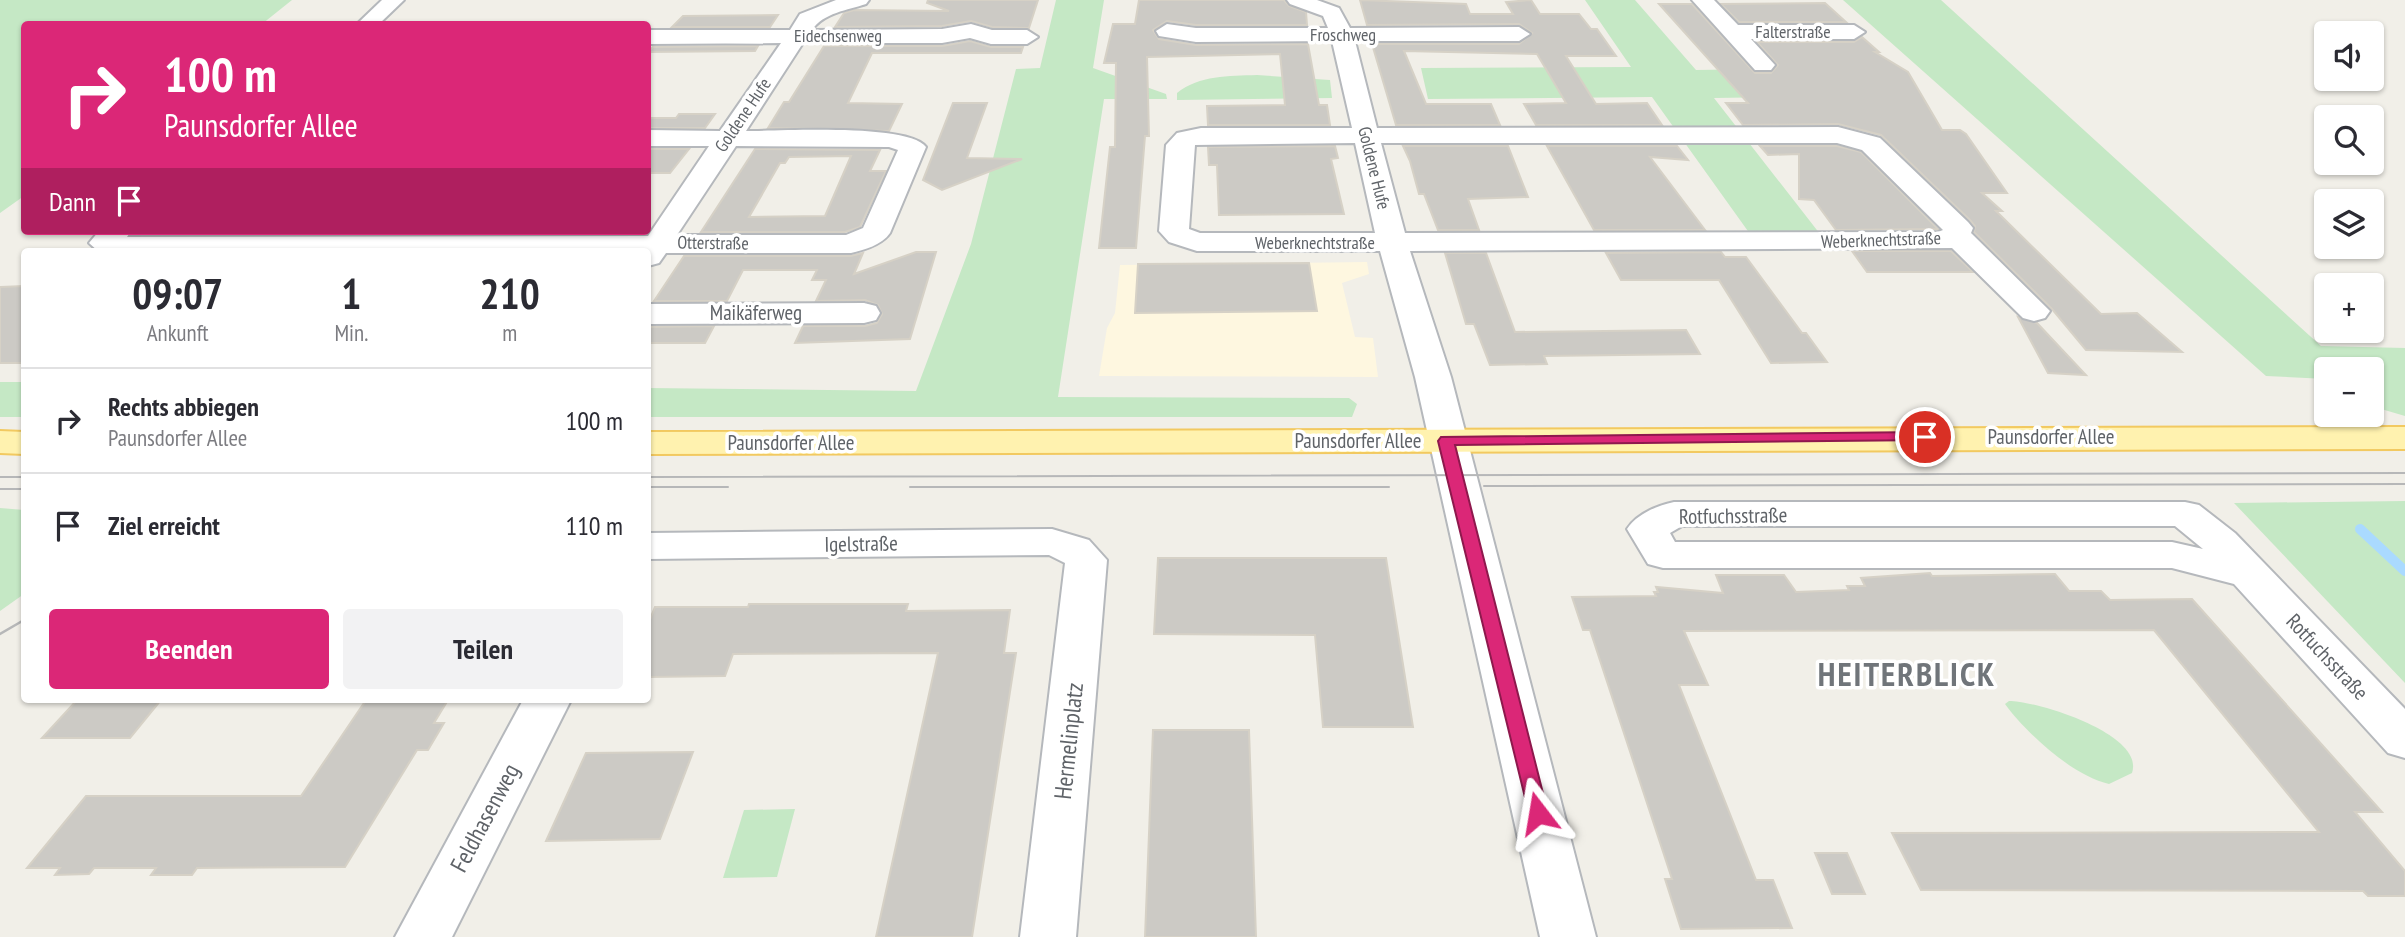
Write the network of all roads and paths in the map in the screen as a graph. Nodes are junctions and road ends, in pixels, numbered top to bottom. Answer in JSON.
{"nodes":[{"id":1,"x":394,"y":0,"type":"edge"},
{"id":2,"x":804,"y":0,"type":"edge"},
{"id":3,"x":859,"y":0,"type":"edge"},
{"id":4,"x":1297,"y":0,"type":"edge"},
{"id":5,"x":1345,"y":0,"type":"edge"},
{"id":6,"x":1702,"y":0,"type":"edge"},
{"id":7,"x":1322,"y":8,"type":"junction"},
{"id":8,"x":827,"y":9,"type":"junction"},
{"id":9,"x":370,"y":21,"type":"edge"},
{"id":10,"x":1167,"y":31,"type":"dead end"},
{"id":11,"x":1731,"y":32,"type":"junction"},
{"id":12,"x":1854,"y":32,"type":"dead end"},
{"id":13,"x":1520,"y":34,"type":"dead end"},
{"id":14,"x":1342,"y":35,"type":"junction"},
{"id":15,"x":651,"y":37,"type":"edge"},
{"id":16,"x":796,"y":37,"type":"junction"},
{"id":17,"x":1027,"y":37,"type":"dead end"},
{"id":18,"x":1763,"y":65,"type":"dead end"},
{"id":19,"x":1366,"y":136,"type":"junction"},
{"id":20,"x":651,"y":138,"type":"edge"},
{"id":21,"x":727,"y":139,"type":"junction"},
{"id":22,"x":1956,"y":235,"type":"junction"},
{"id":23,"x":105,"y":242,"type":"edge"},
{"id":24,"x":1393,"y":244,"type":"junction"},
{"id":25,"x":388,"y":248,"type":"edge"},
{"id":26,"x":653,"y":250,"type":"edge"},
{"id":27,"x":2034,"y":311,"type":"dead end"},
{"id":28,"x":864,"y":313,"type":"dead end"},
{"id":29,"x":651,"y":314,"type":"edge"},
{"id":30,"x":2405,"y":438,"type":"edge"},
{"id":31,"x":1446,"y":441,"type":"junction"},
{"id":32,"x":0,"y":442,"type":"edge"},
{"id":33,"x":21,"y":443,"type":"edge"},
{"id":34,"x":651,"y":443,"type":"edge"},
{"id":35,"x":1674,"y":514,"type":"dead end"},
{"id":36,"x":651,"y":546,"type":"edge"},
{"id":37,"x":1074,"y":549,"type":"joint"},
{"id":38,"x":545,"y":703,"type":"edge"},
{"id":39,"x":2405,"y":740,"type":"edge"},
{"id":40,"x":423,"y":937,"type":"edge"},
{"id":41,"x":1048,"y":937,"type":"edge"},
{"id":42,"x":1568,"y":937,"type":"edge"}],
"edges":[{"from":1,"to":9,"type":"street"},
{"from":2,"to":8,"type":"street"},
{"from":3,"to":8,"type":"street","name":"Goldene Hufe"},
{"from":4,"to":7,"type":"street"},
{"from":5,"to":7,"type":"street"},
{"from":6,"to":11,"type":"street","name":"Falterstraße"},
{"from":7,"to":14,"type":"street","name":"Goldene Hufe"},
{"from":8,"to":16,"type":"street","name":"Goldene Hufe"},
{"from":10,"to":14,"type":"street","name":"Froschweg"},
{"from":11,"to":12,"type":"street","name":"Falterstraße"},
{"from":11,"to":18,"type":"street","name":"Falterstraße"},
{"from":13,"to":14,"type":"street","name":"Froschweg"},
{"from":14,"to":19,"type":"street","name":"Goldene Hufe"},
{"from":15,"to":16,"type":"street","name":"Eidechsenweg"},
{"from":16,"to":17,"type":"street","name":"Eidechsenweg"},
{"from":16,"to":21,"type":"street","name":"Goldene Hufe"},
{"from":19,"to":22,"type":"street","name":"Weberknechtstraße"},
{"from":19,"to":24,"type":"street","name":"Goldene Hufe"},
{"from":19,"to":24,"type":"street","name":"Weberknechtstraße"},
{"from":20,"to":21,"type":"street","name":"Otterstraße"},
{"from":21,"to":26,"type":"street","name":"Goldene Hufe"},
{"from":21,"to":26,"type":"street","name":"Otterstraße"},
{"from":22,"to":24,"type":"street","name":"Weberknechtstraße"},
{"from":22,"to":27,"type":"street"},
{"from":23,"to":25,"type":"street","name":"Otterstraße"},
{"from":24,"to":31,"type":"street","name":"Goldene Hufe"},
{"from":28,"to":29,"type":"street","name":"Maikäferweg"},
{"from":30,"to":31,"type":"main road","name":"Paunsdorfer Allee"},
{"from":31,"to":34,"type":"main road","name":"Paunsdorfer Allee"},
{"from":31,"to":42,"type":"street","name":"Goldene Hufe"},
{"from":32,"to":33,"type":"main road"},
{"from":35,"to":39,"type":"street","name":"Rotfuchsstraße"},
{"from":36,"to":37,"type":"street","name":"Igelstraße"},
{"from":37,"to":41,"type":"street","name":"Hermelinplatz"},
{"from":38,"to":40,"type":"street","name":"Feldhasenweg"}]}
